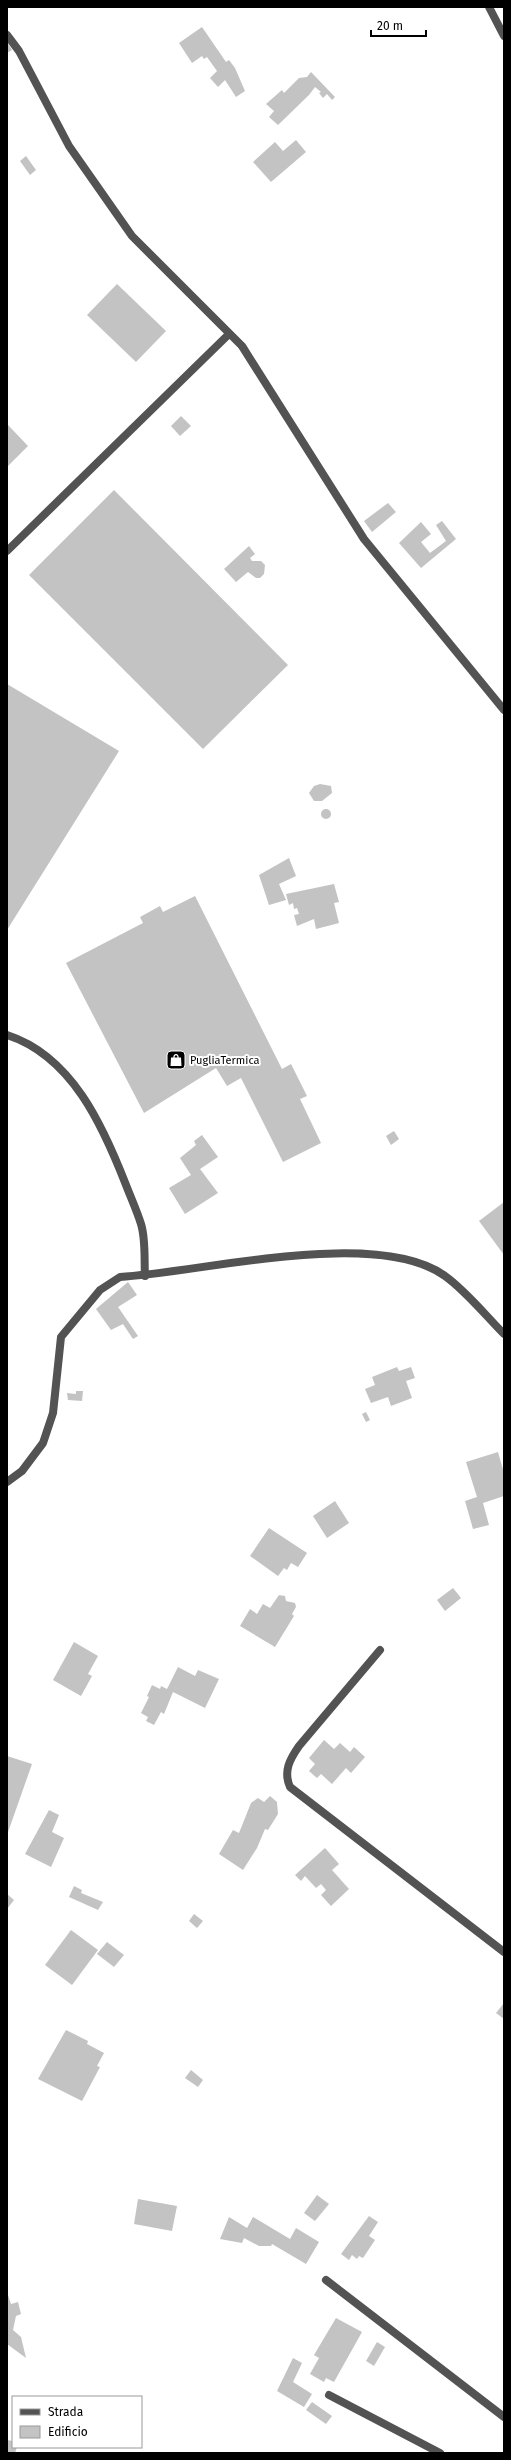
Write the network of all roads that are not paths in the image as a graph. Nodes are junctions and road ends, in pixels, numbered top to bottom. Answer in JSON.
{"nodes":[{"id":1,"x":490,"y":7,"type":"edge"},
{"id":2,"x":7,"y":35,"type":"edge"},
{"id":3,"x":504,"y":36,"type":"edge"},
{"id":4,"x":229,"y":334,"type":"junction"},
{"id":5,"x":7,"y":551,"type":"edge"},
{"id":6,"x":504,"y":710,"type":"edge"},
{"id":7,"x":7,"y":1035,"type":"edge"},
{"id":8,"x":145,"y":1276,"type":"junction"},
{"id":9,"x":504,"y":1334,"type":"edge"},
{"id":10,"x":7,"y":1482,"type":"edge"},
{"id":11,"x":380,"y":1650,"type":"dead end"},
{"id":12,"x":504,"y":1952,"type":"edge"},
{"id":13,"x":326,"y":2280,"type":"dead end"},
{"id":14,"x":329,"y":2395,"type":"dead end"},
{"id":15,"x":504,"y":2417,"type":"edge"},
{"id":16,"x":440,"y":2453,"type":"edge"}],
"edges":[{"from":1,"to":3,"type":"street"},
{"from":2,"to":4,"type":"street"},
{"from":4,"to":5,"type":"street"},
{"from":4,"to":6,"type":"street"},
{"from":7,"to":8,"type":"street"},
{"from":8,"to":9,"type":"street"},
{"from":8,"to":10,"type":"street"},
{"from":11,"to":12,"type":"street"},
{"from":13,"to":15,"type":"street"},
{"from":14,"to":16,"type":"street"}]}
